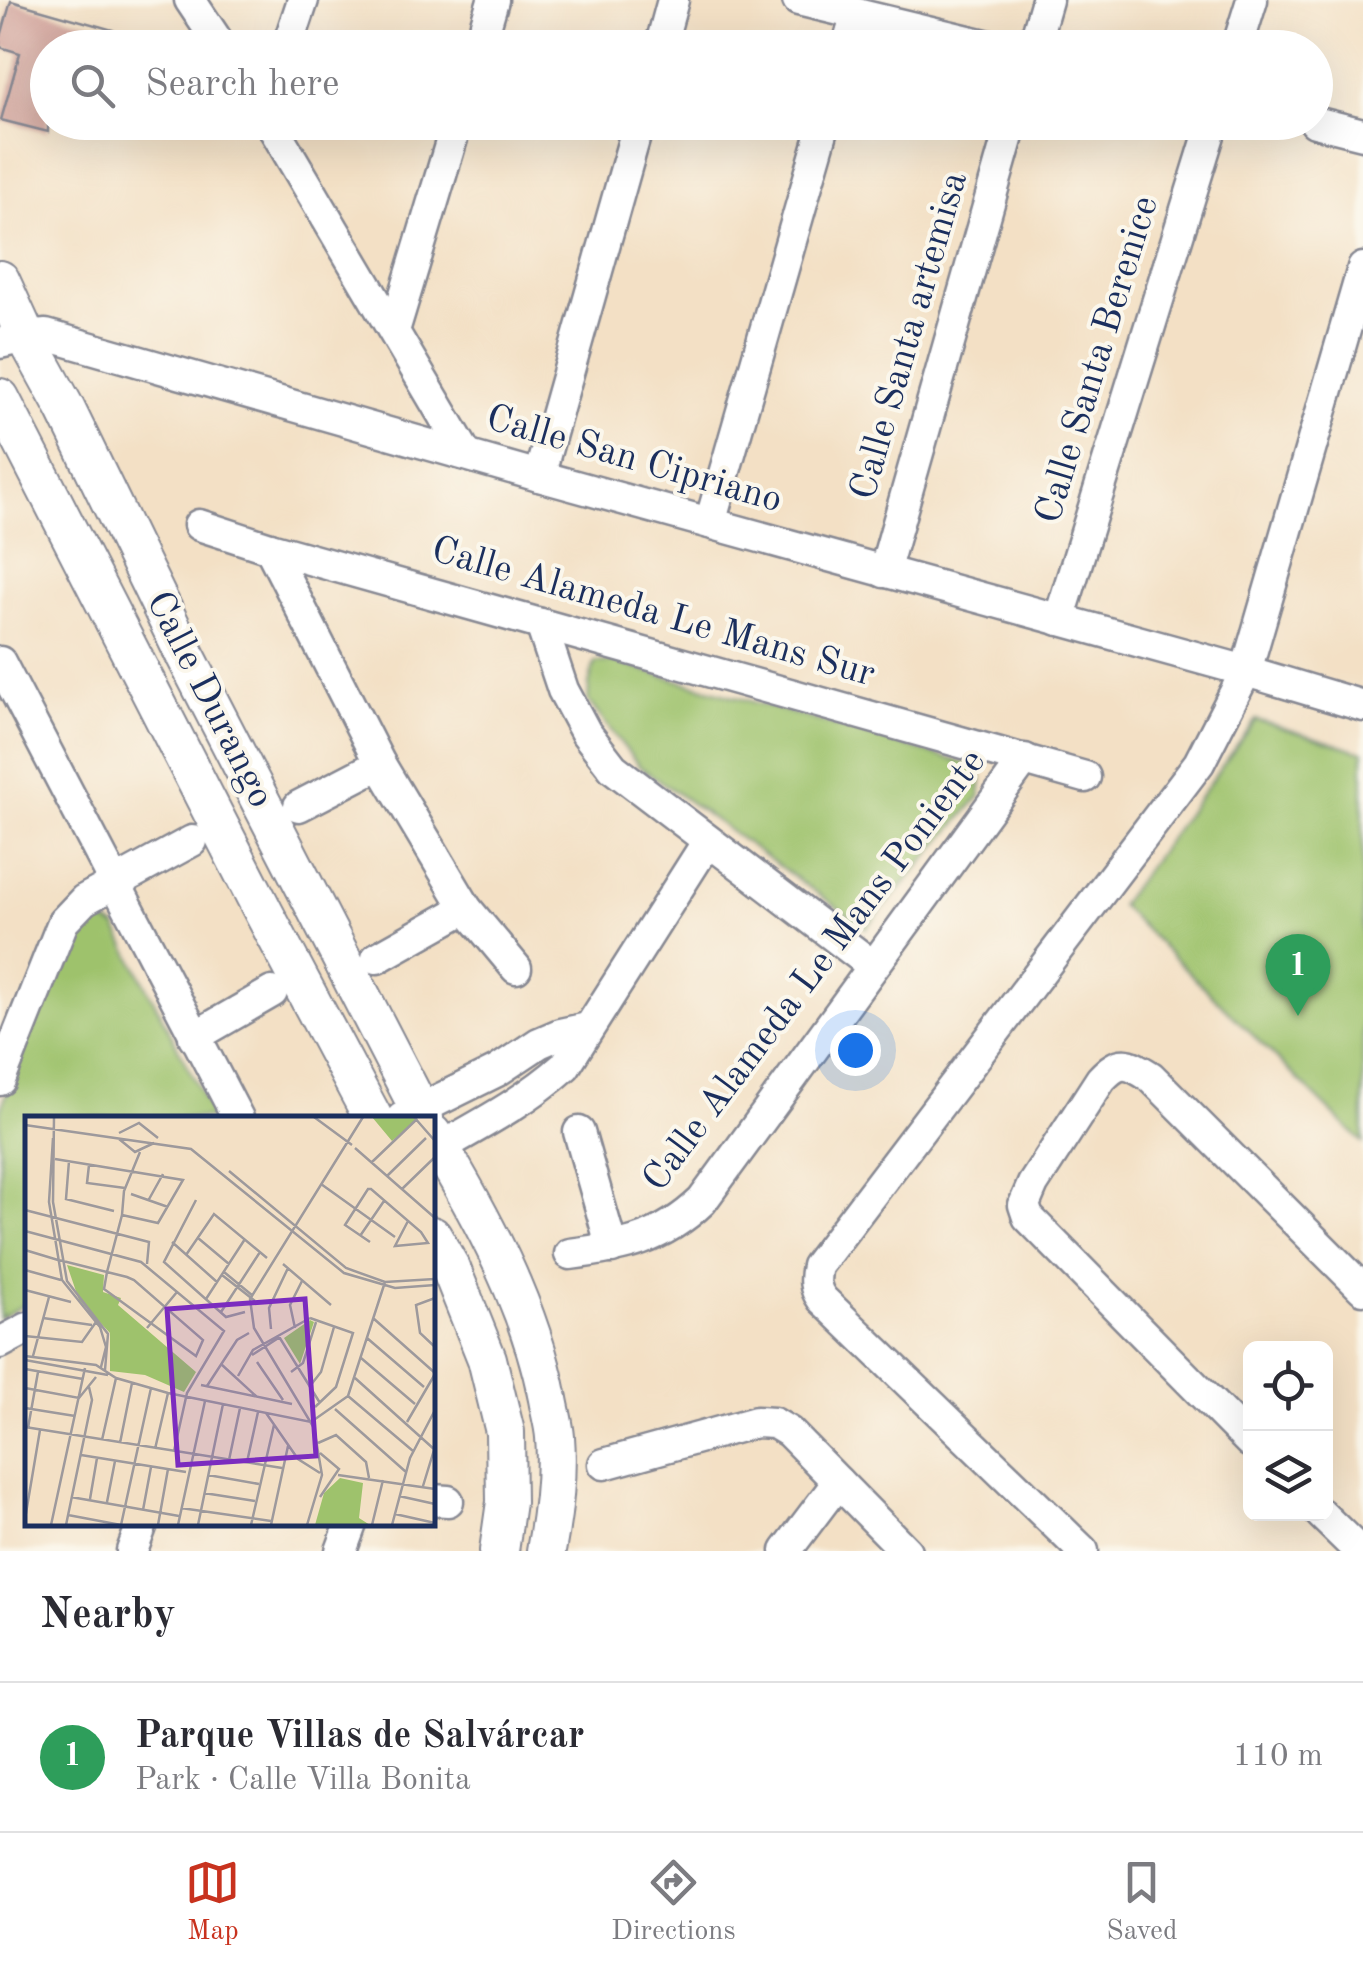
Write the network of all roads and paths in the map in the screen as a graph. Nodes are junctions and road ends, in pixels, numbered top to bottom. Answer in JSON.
{"nodes":[{"id":1,"x":190,"y":0,"type":"edge"},
{"id":2,"x":304,"y":0,"type":"edge"},
{"id":3,"x":494,"y":0,"type":"edge"},
{"id":4,"x":673,"y":0,"type":"edge"},
{"id":5,"x":798,"y":0,"type":"edge"},
{"id":6,"x":1047,"y":0,"type":"edge"},
{"id":7,"x":1252,"y":0,"type":"edge"},
{"id":8,"x":857,"y":14,"type":"junction"},
{"id":9,"x":210,"y":30,"type":"edge"},
{"id":10,"x":293,"y":30,"type":"edge"},
{"id":11,"x":485,"y":30,"type":"edge"},
{"id":12,"x":665,"y":30,"type":"edge"},
{"id":13,"x":852,"y":30,"type":"edge"},
{"id":14,"x":923,"y":30,"type":"edge"},
{"id":15,"x":1038,"y":30,"type":"edge"},
{"id":16,"x":1243,"y":30,"type":"edge"},
{"id":17,"x":1333,"y":126,"type":"edge"},
{"id":18,"x":1363,"y":134,"type":"edge"},
{"id":19,"x":281,"y":140,"type":"edge"},
{"id":20,"x":451,"y":140,"type":"edge"},
{"id":21,"x":634,"y":140,"type":"edge"},
{"id":22,"x":821,"y":140,"type":"edge"},
{"id":23,"x":1007,"y":140,"type":"edge"},
{"id":24,"x":1207,"y":140,"type":"edge"},
{"id":25,"x":1363,"y":268,"type":"edge"},
{"id":26,"x":0,"y":280,"type":"edge"},
{"id":27,"x":394,"y":331,"type":"junction"},
{"id":28,"x":13,"y":340,"type":"edge"},
{"id":29,"x":0,"y":398,"type":"edge"},
{"id":30,"x":466,"y":454,"type":"junction"},
{"id":31,"x":540,"y":476,"type":"junction"},
{"id":32,"x":710,"y":523,"type":"junction"},
{"id":33,"x":198,"y":526,"type":"dead end"},
{"id":34,"x":270,"y":548,"type":"junction"},
{"id":35,"x":884,"y":572,"type":"junction"},
{"id":36,"x":1058,"y":620,"type":"junction"},
{"id":37,"x":541,"y":624,"type":"junction"},
{"id":38,"x":1246,"y":671,"type":"junction"},
{"id":39,"x":4,"y":683,"type":"edge"},
{"id":40,"x":1363,"y":706,"type":"edge"},
{"id":41,"x":1024,"y":760,"type":"junction"},
{"id":42,"x":380,"y":764,"type":"junction"},
{"id":43,"x":1086,"y":777,"type":"dead end"},
{"id":44,"x":299,"y":806,"type":"dead end"},
{"id":45,"x":192,"y":841,"type":"dead end"},
{"id":46,"x":708,"y":841,"type":"junction"},
{"id":47,"x":116,"y":882,"type":"junction"},
{"id":48,"x":466,"y":908,"type":"junction"},
{"id":49,"x":378,"y":958,"type":"dead end"},
{"id":50,"x":873,"y":966,"type":"junction"},
{"id":51,"x":516,"y":968,"type":"dead end"},
{"id":52,"x":272,"y":992,"type":"dead end"},
{"id":53,"x":588,"y":1028,"type":"junction"},
{"id":54,"x":194,"y":1037,"type":"junction"},
{"id":55,"x":497,"y":1071,"type":"junction"},
{"id":56,"x":0,"y":1080,"type":"edge"},
{"id":57,"x":518,"y":1102,"type":"junction"},
{"id":58,"x":237,"y":1116,"type":"edge"},
{"id":59,"x":372,"y":1116,"type":"edge"},
{"id":60,"x":418,"y":1116,"type":"edge"},
{"id":61,"x":435,"y":1122,"type":"edge"},
{"id":62,"x":435,"y":1127,"type":"edge"},
{"id":63,"x":578,"y":1132,"type":"dead end"},
{"id":64,"x":435,"y":1144,"type":"edge"},
{"id":65,"x":435,"y":1241,"type":"edge"},
{"id":66,"x":612,"y":1248,"type":"junction"},
{"id":67,"x":570,"y":1254,"type":"dead end"},
{"id":68,"x":1363,"y":1289,"type":"edge"},
{"id":69,"x":25,"y":1330,"type":"edge"},
{"id":70,"x":0,"y":1344,"type":"edge"},
{"id":71,"x":1243,"y":1435,"type":"edge"},
{"id":72,"x":604,"y":1464,"type":"dead end"},
{"id":73,"x":838,"y":1482,"type":"junction"},
{"id":74,"x":1329,"y":1521,"type":"edge"},
{"id":75,"x":141,"y":1526,"type":"edge"},
{"id":76,"x":350,"y":1526,"type":"edge"},
{"id":77,"x":132,"y":1551,"type":"edge"},
{"id":78,"x":341,"y":1551,"type":"edge"},
{"id":79,"x":498,"y":1551,"type":"edge"},
{"id":80,"x":546,"y":1551,"type":"edge"},
{"id":81,"x":786,"y":1551,"type":"edge"},
{"id":82,"x":906,"y":1551,"type":"edge"},
{"id":83,"x":1084,"y":1551,"type":"edge"},
{"id":84,"x":1359,"y":1551,"type":"edge"}],
"edges":[{"from":1,"to":9,"type":"street"},
{"from":2,"to":10,"type":"street"},
{"from":3,"to":11,"type":"street"},
{"from":4,"to":12,"type":"street"},
{"from":5,"to":8,"type":"street"},
{"from":6,"to":15,"type":"street"},
{"from":7,"to":16,"type":"street"},
{"from":8,"to":13,"type":"street"},
{"from":8,"to":14,"type":"street"},
{"from":17,"to":18,"type":"street"},
{"from":19,"to":27,"type":"street"},
{"from":20,"to":27,"type":"street"},
{"from":21,"to":31,"type":"street"},
{"from":22,"to":32,"type":"street"},
{"from":23,"to":35,"type":"street","name":"Calle Santa artemisa"},
{"from":24,"to":36,"type":"street","name":"Calle Santa Berenice"},
{"from":25,"to":38,"type":"street"},
{"from":26,"to":28,"type":"main road","name":"Calle Durango"},
{"from":27,"to":30,"type":"street"},
{"from":28,"to":30,"type":"street","name":"Calle San Cipriano"},
{"from":28,"to":60,"type":"main road","name":"Calle Durango"},
{"from":29,"to":59,"type":"main road","name":"Calle Durango"},
{"from":30,"to":31,"type":"street","name":"Calle San Cipriano"},
{"from":31,"to":32,"type":"street","name":"Calle San Cipriano"},
{"from":32,"to":35,"type":"street","name":"Calle San Cipriano"},
{"from":33,"to":34,"type":"street","name":"Calle Alameda Le Mans Sur"},
{"from":34,"to":37,"type":"street","name":"Calle Alameda Le Mans Sur"},
{"from":34,"to":42,"type":"street"},
{"from":35,"to":36,"type":"street","name":"Calle San Cipriano"},
{"from":36,"to":38,"type":"street","name":"Calle San Cipriano"},
{"from":37,"to":41,"type":"street","name":"Calle Alameda Le Mans Sur"},
{"from":37,"to":46,"type":"street"},
{"from":38,"to":40,"type":"street","name":"Calle San Cipriano"},
{"from":38,"to":83,"type":"street"},
{"from":39,"to":47,"type":"street"},
{"from":41,"to":43,"type":"street","name":"Calle Alameda Le Mans Sur"},
{"from":41,"to":50,"type":"street","name":"Calle Alameda Le Mans Poniente"},
{"from":42,"to":44,"type":"street"},
{"from":42,"to":48,"type":"street"},
{"from":45,"to":47,"type":"street"},
{"from":46,"to":50,"type":"street"},
{"from":46,"to":53,"type":"street"},
{"from":47,"to":54,"type":"street"},
{"from":47,"to":56,"type":"street"},
{"from":48,"to":49,"type":"street"},
{"from":48,"to":51,"type":"street"},
{"from":50,"to":66,"type":"street","name":"Calle Alameda Le Mans Poniente"},
{"from":52,"to":54,"type":"street"},
{"from":53,"to":55,"type":"street"},
{"from":53,"to":57,"type":"street"},
{"from":54,"to":58,"type":"street"},
{"from":55,"to":57,"type":"street"},
{"from":55,"to":61,"type":"street"},
{"from":57,"to":62,"type":"street"},
{"from":63,"to":66,"type":"street","name":"Calle Alameda Le Mans Poniente"},
{"from":64,"to":80,"type":"main road","name":"Calle Durango"},
{"from":65,"to":79,"type":"main road"},
{"from":66,"to":67,"type":"street","name":"Calle Alameda Le Mans Poniente"},
{"from":68,"to":71,"type":"street"},
{"from":69,"to":70,"type":"street"},
{"from":72,"to":73,"type":"street"},
{"from":73,"to":81,"type":"street"},
{"from":73,"to":82,"type":"street"},
{"from":74,"to":84,"type":"street"},
{"from":75,"to":77,"type":"street"},
{"from":76,"to":78,"type":"street"}]}
